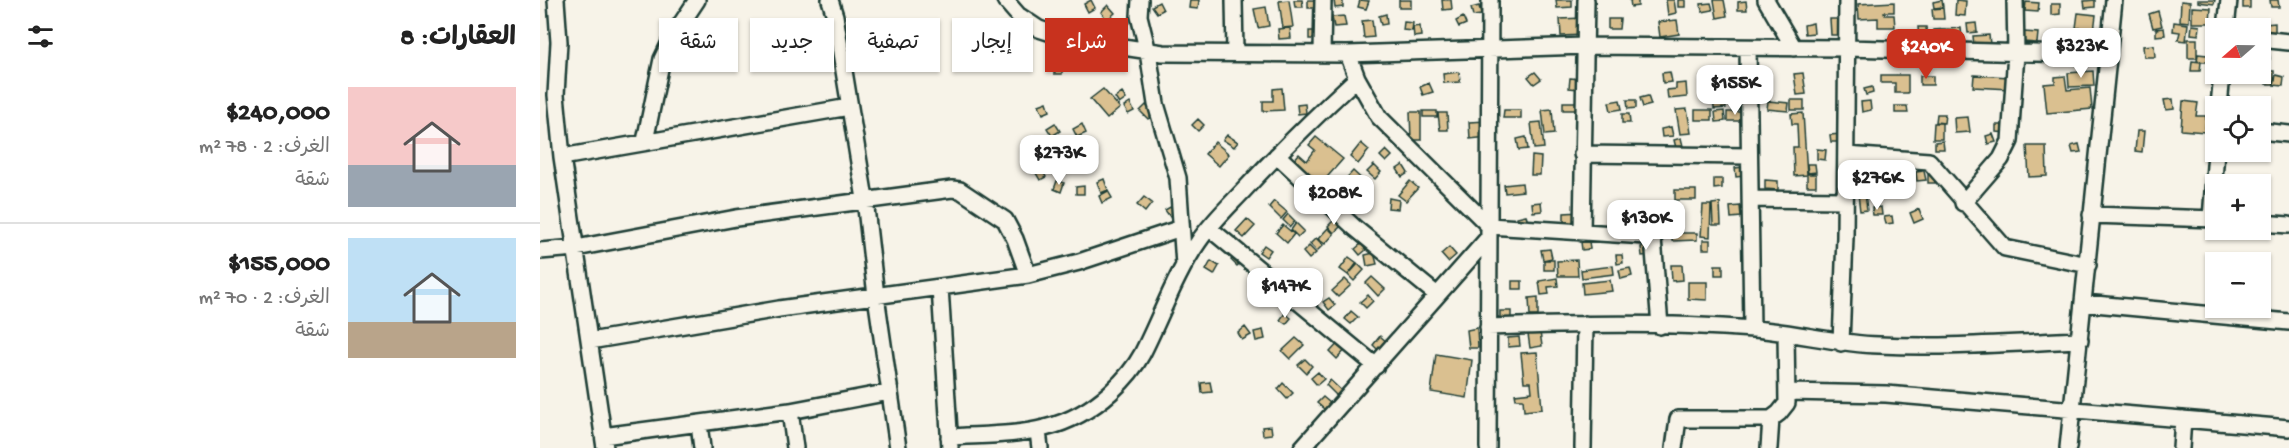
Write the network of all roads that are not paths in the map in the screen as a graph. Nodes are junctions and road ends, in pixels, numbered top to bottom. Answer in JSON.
{"nodes":[{"id":1,"x":556,"y":0,"type":"edge"},
{"id":2,"x":697,"y":0,"type":"edge"},
{"id":3,"x":830,"y":0,"type":"edge"},
{"id":4,"x":1005,"y":0,"type":"edge"},
{"id":5,"x":1140,"y":0,"type":"edge"},
{"id":6,"x":1234,"y":0,"type":"edge"},
{"id":7,"x":1323,"y":0,"type":"edge"},
{"id":8,"x":1490,"y":0,"type":"edge"},
{"id":9,"x":1586,"y":0,"type":"edge"},
{"id":10,"x":1766,"y":0,"type":"edge"},
{"id":11,"x":1847,"y":0,"type":"edge"},
{"id":12,"x":2015,"y":0,"type":"edge"},
{"id":13,"x":2114,"y":0,"type":"edge"},
{"id":14,"x":2229,"y":0,"type":"edge"},
{"id":15,"x":2227,"y":18,"type":"edge"},
{"id":16,"x":2271,"y":40,"type":"edge"},
{"id":17,"x":2289,"y":42,"type":"edge"},
{"id":18,"x":1585,"y":46,"type":"junction"},
{"id":19,"x":1748,"y":48,"type":"junction"},
{"id":20,"x":1794,"y":48,"type":"junction"},
{"id":21,"x":1846,"y":48,"type":"junction"},
{"id":22,"x":1489,"y":49,"type":"junction"},
{"id":23,"x":1148,"y":52,"type":"junction"},
{"id":24,"x":1235,"y":53,"type":"junction"},
{"id":25,"x":1323,"y":53,"type":"junction"},
{"id":26,"x":2016,"y":53,"type":"junction"},
{"id":27,"x":1348,"y":54,"type":"junction"},
{"id":28,"x":2107,"y":55,"type":"junction"},
{"id":29,"x":1357,"y":78,"type":"junction"},
{"id":30,"x":849,"y":106,"type":"junction"},
{"id":31,"x":2271,"y":132,"type":"edge"},
{"id":32,"x":2289,"y":134,"type":"edge"},
{"id":33,"x":645,"y":141,"type":"junction"},
{"id":34,"x":1582,"y":154,"type":"junction"},
{"id":35,"x":1276,"y":155,"type":"junction"},
{"id":36,"x":1846,"y":155,"type":"junction"},
{"id":37,"x":1749,"y":156,"type":"junction"},
{"id":38,"x":562,"y":157,"type":"junction"},
{"id":39,"x":865,"y":199,"type":"junction"},
{"id":40,"x":1750,"y":199,"type":"junction"},
{"id":41,"x":1845,"y":200,"type":"junction"},
{"id":42,"x":1963,"y":202,"type":"junction"},
{"id":43,"x":2091,"y":215,"type":"junction"},
{"id":44,"x":2205,"y":219,"type":"edge"},
{"id":45,"x":2271,"y":224,"type":"edge"},
{"id":46,"x":2289,"y":225,"type":"edge"},
{"id":47,"x":1181,"y":228,"type":"junction"},
{"id":48,"x":1209,"y":228,"type":"junction"},
{"id":49,"x":1489,"y":232,"type":"junction"},
{"id":50,"x":1582,"y":233,"type":"junction"},
{"id":51,"x":576,"y":248,"type":"junction"},
{"id":52,"x":540,"y":251,"type":"edge"},
{"id":53,"x":2088,"y":265,"type":"junction"},
{"id":54,"x":1184,"y":266,"type":"junction"},
{"id":55,"x":1028,"y":275,"type":"junction"},
{"id":56,"x":940,"y":286,"type":"junction"},
{"id":57,"x":1437,"y":295,"type":"junction"},
{"id":58,"x":876,"y":296,"type":"junction"},
{"id":59,"x":2084,"y":303,"type":"junction"},
{"id":60,"x":2289,"y":322,"type":"edge"},
{"id":61,"x":1585,"y":324,"type":"junction"},
{"id":62,"x":1660,"y":326,"type":"junction"},
{"id":63,"x":1488,"y":327,"type":"junction"},
{"id":64,"x":1752,"y":329,"type":"junction"},
{"id":65,"x":1786,"y":333,"type":"junction"},
{"id":66,"x":2080,"y":340,"type":"junction"},
{"id":67,"x":590,"y":341,"type":"junction"},
{"id":68,"x":1841,"y":343,"type":"junction"},
{"id":69,"x":1376,"y":366,"type":"junction"},
{"id":70,"x":890,"y":392,"type":"junction"},
{"id":71,"x":1788,"y":392,"type":"junction"},
{"id":72,"x":2072,"y":409,"type":"junction"},
{"id":73,"x":790,"y":411,"type":"junction"},
{"id":74,"x":1771,"y":419,"type":"junction"},
{"id":75,"x":2183,"y":419,"type":"junction"},
{"id":76,"x":699,"y":424,"type":"junction"},
{"id":77,"x":2289,"y":428,"type":"edge"},
{"id":78,"x":1038,"y":431,"type":"junction"},
{"id":79,"x":604,"y":442,"type":"edge"},
{"id":80,"x":950,"y":442,"type":"edge"},
{"id":81,"x":702,"y":448,"type":"edge"},
{"id":82,"x":795,"y":448,"type":"edge"},
{"id":83,"x":898,"y":448,"type":"edge"},
{"id":84,"x":1040,"y":448,"type":"edge"},
{"id":85,"x":1302,"y":448,"type":"edge"},
{"id":86,"x":1488,"y":448,"type":"edge"},
{"id":87,"x":1583,"y":448,"type":"edge"},
{"id":88,"x":1674,"y":448,"type":"edge"},
{"id":89,"x":1769,"y":448,"type":"edge"},
{"id":90,"x":2068,"y":448,"type":"edge"},
{"id":91,"x":2181,"y":448,"type":"edge"}],
"edges":[{"from":1,"to":38,"type":"street"},
{"from":2,"to":33,"type":"street"},
{"from":3,"to":30,"type":"street"},
{"from":4,"to":23,"type":"street"},
{"from":5,"to":23,"type":"street"},
{"from":6,"to":24,"type":"street"},
{"from":7,"to":25,"type":"street"},
{"from":8,"to":22,"type":"street"},
{"from":9,"to":18,"type":"street"},
{"from":10,"to":20,"type":"street"},
{"from":11,"to":21,"type":"street"},
{"from":12,"to":26,"type":"street"},
{"from":13,"to":28,"type":"street"},
{"from":14,"to":15,"type":"street"},
{"from":16,"to":17,"type":"street"},
{"from":18,"to":19,"type":"street"},
{"from":18,"to":22,"type":"street"},
{"from":18,"to":34,"type":"street"},
{"from":19,"to":20,"type":"street"},
{"from":19,"to":37,"type":"street"},
{"from":20,"to":21,"type":"street"},
{"from":21,"to":26,"type":"street"},
{"from":21,"to":36,"type":"street"},
{"from":22,"to":27,"type":"street"},
{"from":22,"to":49,"type":"street"},
{"from":23,"to":24,"type":"street"},
{"from":23,"to":47,"type":"street"},
{"from":24,"to":25,"type":"street"},
{"from":25,"to":27,"type":"street"},
{"from":26,"to":28,"type":"street"},
{"from":26,"to":42,"type":"street"},
{"from":27,"to":29,"type":"street"},
{"from":28,"to":43,"type":"street"},
{"from":29,"to":35,"type":"street"},
{"from":29,"to":49,"type":"street"},
{"from":30,"to":33,"type":"street"},
{"from":30,"to":39,"type":"street"},
{"from":31,"to":32,"type":"street"},
{"from":33,"to":38,"type":"street"},
{"from":34,"to":37,"type":"street"},
{"from":34,"to":50,"type":"street"},
{"from":35,"to":48,"type":"street"},
{"from":35,"to":57,"type":"street"},
{"from":36,"to":41,"type":"street"},
{"from":36,"to":42,"type":"street"},
{"from":37,"to":40,"type":"street"},
{"from":38,"to":51,"type":"street"},
{"from":39,"to":51,"type":"street"},
{"from":39,"to":55,"type":"street"},
{"from":39,"to":58,"type":"street"},
{"from":40,"to":41,"type":"street"},
{"from":40,"to":64,"type":"street"},
{"from":41,"to":68,"type":"street"},
{"from":42,"to":53,"type":"street"},
{"from":43,"to":44,"type":"street"},
{"from":43,"to":53,"type":"street"},
{"from":45,"to":46,"type":"street"},
{"from":47,"to":54,"type":"street"},
{"from":47,"to":55,"type":"street"},
{"from":48,"to":54,"type":"street"},
{"from":48,"to":69,"type":"street"},
{"from":49,"to":50,"type":"street"},
{"from":49,"to":57,"type":"street"},
{"from":49,"to":63,"type":"street"},
{"from":50,"to":62,"type":"street"},
{"from":51,"to":52,"type":"street"},
{"from":51,"to":67,"type":"street"},
{"from":53,"to":59,"type":"street"},
{"from":54,"to":78,"type":"street"},
{"from":55,"to":56,"type":"street"},
{"from":56,"to":58,"type":"street"},
{"from":56,"to":80,"type":"street"},
{"from":57,"to":69,"type":"street"},
{"from":58,"to":67,"type":"street"},
{"from":58,"to":70,"type":"street"},
{"from":59,"to":60,"type":"street"},
{"from":59,"to":66,"type":"street"},
{"from":61,"to":62,"type":"street"},
{"from":61,"to":63,"type":"street"},
{"from":61,"to":87,"type":"street"},
{"from":62,"to":64,"type":"street"},
{"from":63,"to":86,"type":"street"},
{"from":64,"to":65,"type":"street"},
{"from":65,"to":68,"type":"street"},
{"from":65,"to":71,"type":"street"},
{"from":66,"to":68,"type":"street"},
{"from":66,"to":72,"type":"street"},
{"from":67,"to":79,"type":"street"},
{"from":69,"to":85,"type":"street"},
{"from":70,"to":73,"type":"street"},
{"from":70,"to":83,"type":"street"},
{"from":71,"to":72,"type":"street"},
{"from":71,"to":74,"type":"street"},
{"from":72,"to":75,"type":"street"},
{"from":72,"to":90,"type":"street"},
{"from":73,"to":76,"type":"street"},
{"from":73,"to":82,"type":"street"},
{"from":74,"to":88,"type":"street"},
{"from":74,"to":89,"type":"street"},
{"from":75,"to":77,"type":"street"},
{"from":75,"to":91,"type":"street"},
{"from":76,"to":79,"type":"street"},
{"from":76,"to":81,"type":"street"},
{"from":78,"to":80,"type":"street"},
{"from":78,"to":84,"type":"street"}]}
